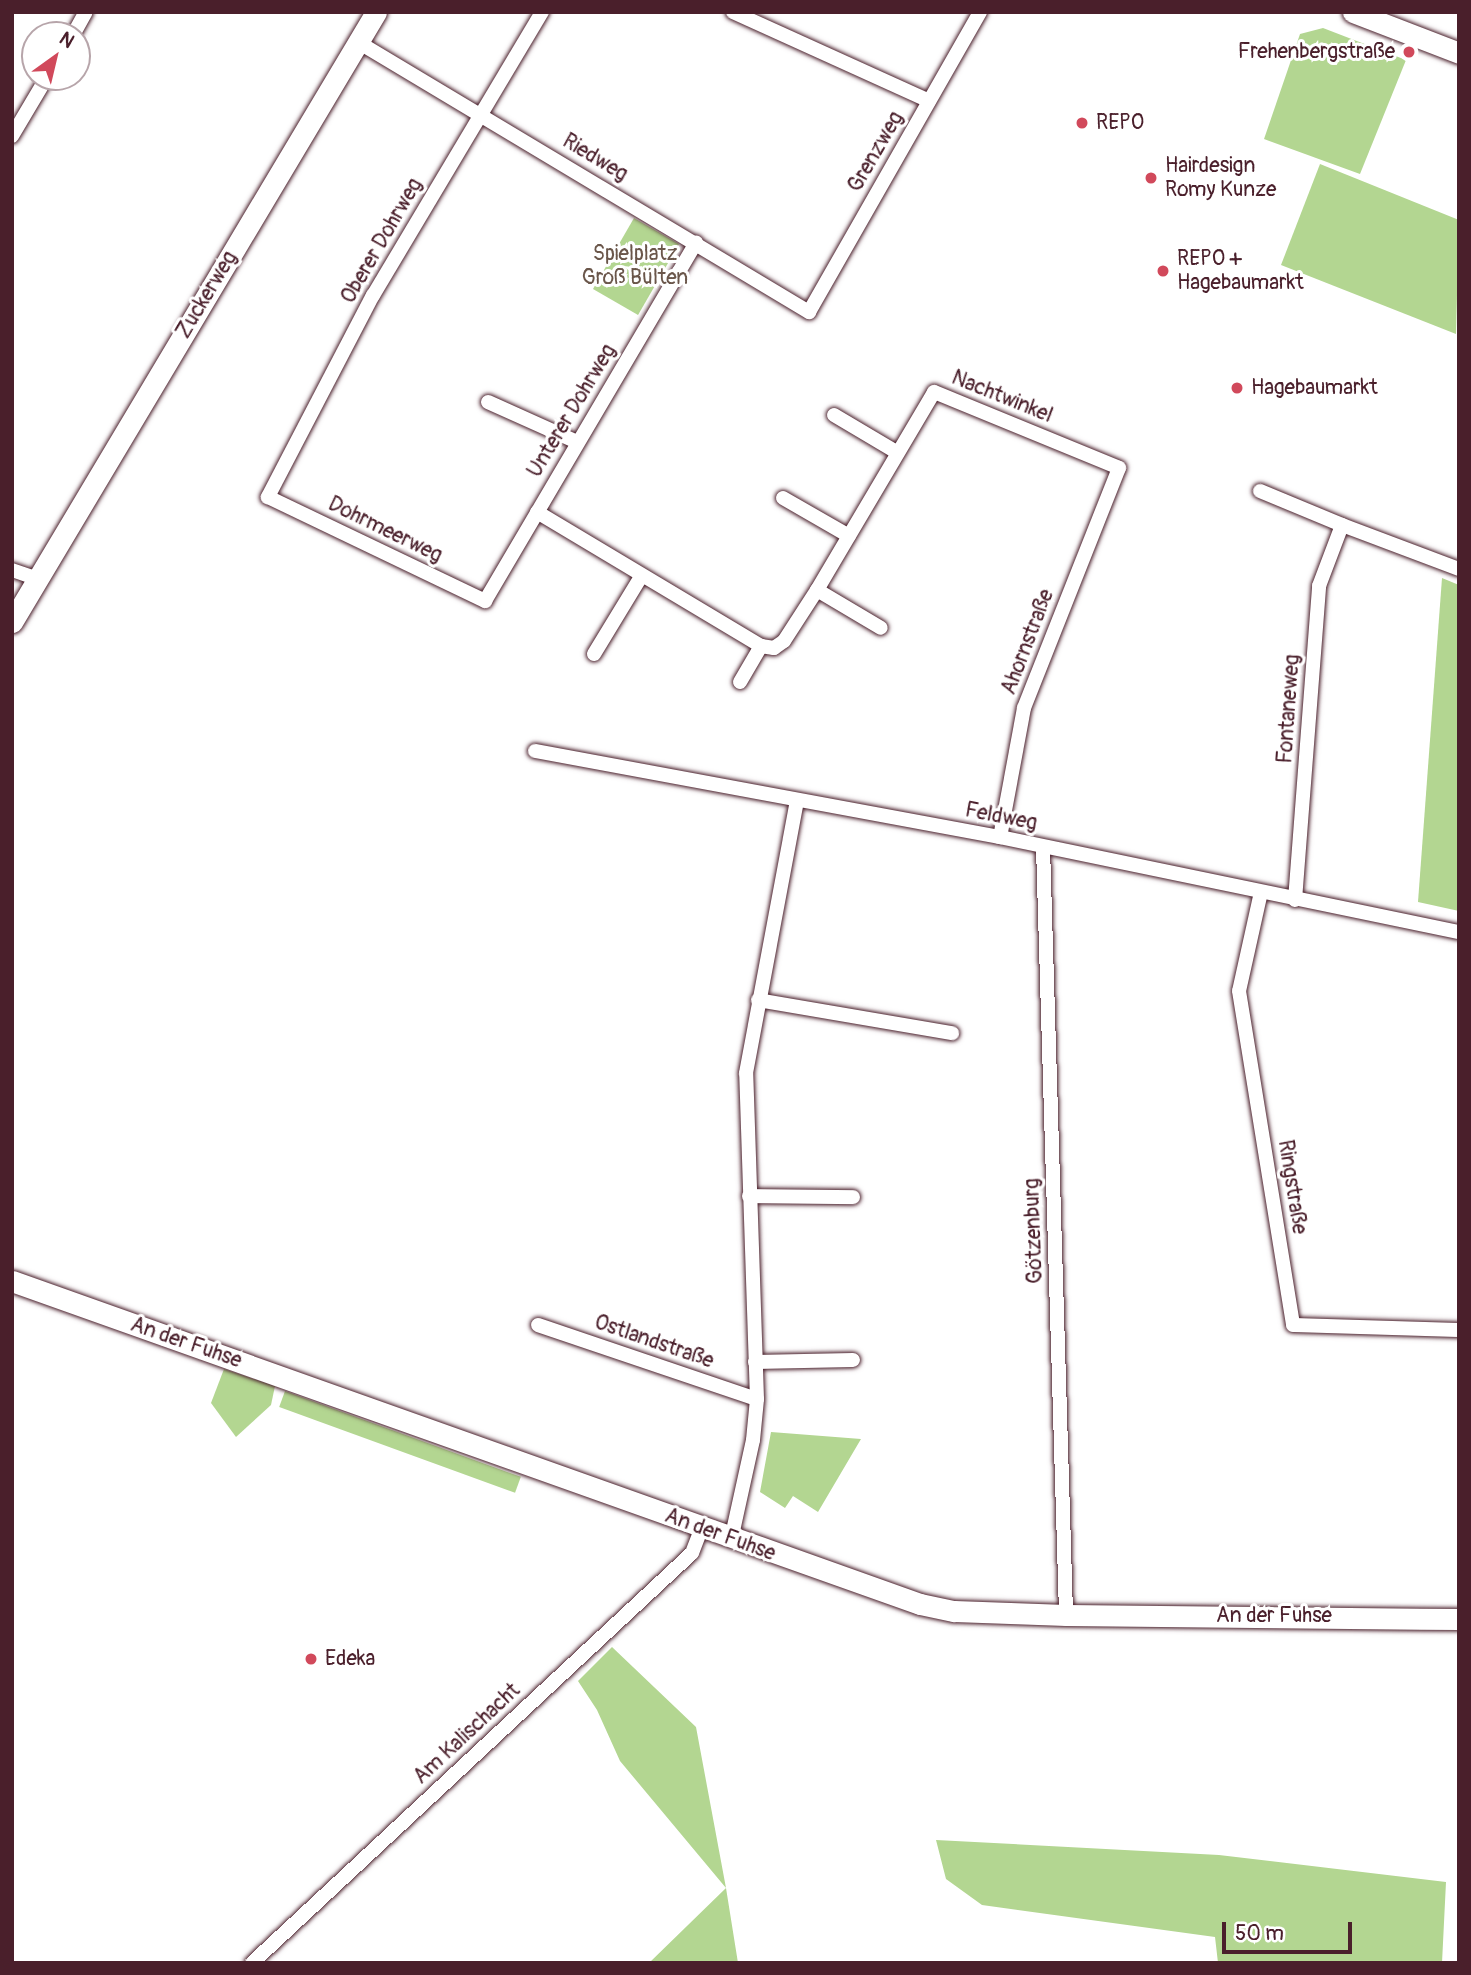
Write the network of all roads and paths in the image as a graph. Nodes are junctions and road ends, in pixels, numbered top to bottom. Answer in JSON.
{"nodes":[{"id":1,"x":376,"y":12,"type":"edge"},
{"id":2,"x":542,"y":12,"type":"edge"},
{"id":3,"x":733,"y":12,"type":"edge"},
{"id":4,"x":980,"y":12,"type":"edge"},
{"id":5,"x":1353,"y":12,"type":"edge"},
{"id":6,"x":358,"y":42,"type":"junction"},
{"id":7,"x":1459,"y":53,"type":"edge"},
{"id":8,"x":38,"y":91,"type":"edge"},
{"id":9,"x":929,"y":101,"type":"junction"},
{"id":10,"x":481,"y":114,"type":"junction"},
{"id":11,"x":15,"y":127,"type":"edge"},
{"id":12,"x":696,"y":243,"type":"junction"},
{"id":13,"x":808,"y":312,"type":"joint"},
{"id":14,"x":488,"y":402,"type":"dead end"},
{"id":15,"x":834,"y":415,"type":"dead end"},
{"id":16,"x":577,"y":442,"type":"junction"},
{"id":17,"x":898,"y":453,"type":"junction"},
{"id":18,"x":1119,"y":468,"type":"joint"},
{"id":19,"x":1260,"y":492,"type":"dead end"},
{"id":20,"x":268,"y":497,"type":"joint"},
{"id":21,"x":783,"y":498,"type":"dead end"},
{"id":22,"x":537,"y":512,"type":"junction"},
{"id":23,"x":1342,"y":525,"type":"junction"},
{"id":24,"x":849,"y":536,"type":"junction"},
{"id":25,"x":1459,"y":569,"type":"edge"},
{"id":26,"x":12,"y":570,"type":"edge"},
{"id":27,"x":642,"y":575,"type":"junction"},
{"id":28,"x":38,"y":579,"type":"junction"},
{"id":29,"x":817,"y":590,"type":"junction"},
{"id":30,"x":485,"y":601,"type":"joint"},
{"id":31,"x":12,"y":622,"type":"edge"},
{"id":32,"x":881,"y":628,"type":"dead end"},
{"id":33,"x":761,"y":646,"type":"junction"},
{"id":34,"x":594,"y":654,"type":"dead end"},
{"id":35,"x":740,"y":682,"type":"dead end"},
{"id":36,"x":535,"y":751,"type":"dead end"},
{"id":37,"x":797,"y":802,"type":"junction"},
{"id":38,"x":1000,"y":837,"type":"junction"},
{"id":39,"x":1043,"y":846,"type":"junction"},
{"id":40,"x":1261,"y":892,"type":"junction"},
{"id":41,"x":1295,"y":900,"type":"junction"},
{"id":42,"x":1459,"y":932,"type":"edge"},
{"id":43,"x":758,"y":1000,"type":"junction"},
{"id":44,"x":952,"y":1032,"type":"dead end"},
{"id":45,"x":749,"y":1196,"type":"junction"},
{"id":46,"x":853,"y":1197,"type":"dead end"},
{"id":47,"x":12,"y":1281,"type":"edge"},
{"id":48,"x":538,"y":1325,"type":"dead end"},
{"id":49,"x":1459,"y":1330,"type":"edge"},
{"id":50,"x":853,"y":1360,"type":"dead end"},
{"id":51,"x":755,"y":1362,"type":"junction"},
{"id":52,"x":757,"y":1399,"type":"junction"},
{"id":53,"x":701,"y":1530,"type":"junction"},
{"id":54,"x":731,"y":1540,"type":"junction"},
{"id":55,"x":1066,"y":1615,"type":"junction"},
{"id":56,"x":1459,"y":1619,"type":"edge"},
{"id":57,"x":253,"y":1963,"type":"edge"}],
"edges":[{"from":1,"to":6,"type":"street","name":"Zuckerweg"},
{"from":2,"to":10,"type":"street","name":"Oberer Dohrweg"},
{"from":3,"to":9,"type":"street"},
{"from":4,"to":9,"type":"street","name":"Grenzweg"},
{"from":5,"to":7,"type":"street"},
{"from":6,"to":10,"type":"street","name":"Riedweg"},
{"from":6,"to":28,"type":"street","name":"Zuckerweg"},
{"from":8,"to":11,"type":"street"},
{"from":9,"to":13,"type":"street","name":"Grenzweg"},
{"from":10,"to":12,"type":"street","name":"Riedweg"},
{"from":10,"to":20,"type":"street","name":"Oberer Dohrweg"},
{"from":12,"to":13,"type":"street","name":"Riedweg"},
{"from":12,"to":16,"type":"street","name":"Unterer Dohrweg"},
{"from":14,"to":16,"type":"street"},
{"from":15,"to":17,"type":"street"},
{"from":16,"to":22,"type":"street","name":"Unterer Dohrweg"},
{"from":17,"to":18,"type":"street","name":"Nachtwinkel"},
{"from":17,"to":24,"type":"street","name":"Nachtwinkel"},
{"from":18,"to":38,"type":"street","name":"Ahornstraße"},
{"from":19,"to":23,"type":"street"},
{"from":20,"to":30,"type":"street","name":"Dohrmeerweg"},
{"from":21,"to":24,"type":"street"},
{"from":22,"to":27,"type":"street"},
{"from":22,"to":30,"type":"street","name":"Unterer Dohrweg"},
{"from":23,"to":25,"type":"street"},
{"from":23,"to":41,"type":"street","name":"Fontaneweg"},
{"from":24,"to":29,"type":"street","name":"Nachtwinkel"},
{"from":26,"to":28,"type":"street"},
{"from":27,"to":33,"type":"street"},
{"from":27,"to":34,"type":"street"},
{"from":28,"to":31,"type":"street","name":"Zuckerweg"},
{"from":29,"to":32,"type":"street"},
{"from":29,"to":33,"type":"street","name":"Nachtwinkel"},
{"from":33,"to":35,"type":"street"},
{"from":36,"to":37,"type":"street","name":"Feldweg"},
{"from":37,"to":38,"type":"street","name":"Feldweg"},
{"from":37,"to":43,"type":"street"},
{"from":38,"to":39,"type":"street","name":"Feldweg"},
{"from":39,"to":40,"type":"street","name":"Feldweg"},
{"from":39,"to":55,"type":"street","name":"Götzenburg"},
{"from":40,"to":41,"type":"street","name":"Feldweg"},
{"from":40,"to":49,"type":"street","name":"Ringstraße"},
{"from":41,"to":42,"type":"street","name":"Feldweg"},
{"from":43,"to":44,"type":"street"},
{"from":43,"to":45,"type":"street"},
{"from":45,"to":46,"type":"street"},
{"from":45,"to":51,"type":"street"},
{"from":47,"to":53,"type":"street","name":"An der Fuhse"},
{"from":48,"to":52,"type":"street","name":"Ostlandstraße"},
{"from":50,"to":51,"type":"street"},
{"from":51,"to":52,"type":"street"},
{"from":52,"to":54,"type":"street"},
{"from":53,"to":54,"type":"street","name":"An der Fuhse"},
{"from":53,"to":57,"type":"street","name":"Am Kalischacht"},
{"from":54,"to":55,"type":"street","name":"An der Fuhse"},
{"from":55,"to":56,"type":"street","name":"An der Fuhse"}]}
